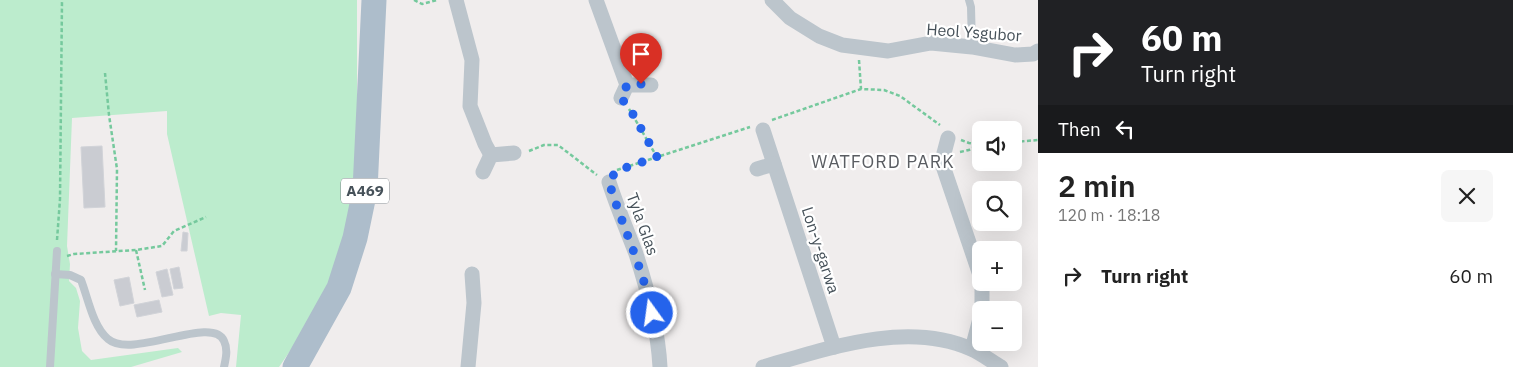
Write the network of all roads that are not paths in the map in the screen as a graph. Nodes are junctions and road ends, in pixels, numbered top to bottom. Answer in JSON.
{"nodes":[{"id":1,"x":374,"y":0,"type":"edge"},
{"id":2,"x":456,"y":0,"type":"edge"},
{"id":3,"x":596,"y":0,"type":"edge"},
{"id":4,"x":772,"y":0,"type":"edge"},
{"id":5,"x":969,"y":0,"type":"edge"},
{"id":6,"x":972,"y":47,"type":"junction"},
{"id":7,"x":1038,"y":51,"type":"edge"},
{"id":8,"x":650,"y":85,"type":"dead end"},
{"id":9,"x":761,"y":126,"type":"road end"},
{"id":10,"x":950,"y":134,"type":"road end"},
{"id":11,"x":514,"y":153,"type":"road end"},
{"id":12,"x":491,"y":155,"type":"junction"},
{"id":13,"x":774,"y":164,"type":"junction"},
{"id":14,"x":757,"y":169,"type":"dead end"},
{"id":15,"x":482,"y":172,"type":"dead end"},
{"id":16,"x":609,"y":182,"type":"road end"},
{"id":17,"x":972,"y":252,"type":"edge"},
{"id":18,"x":56,"y":255,"type":"road end"},
{"id":19,"x":55,"y":274,"type":"junction"},
{"id":20,"x":472,"y":274,"type":"dead end"},
{"id":21,"x":834,"y":346,"type":"junction"},
{"id":22,"x":972,"y":349,"type":"edge"},
{"id":23,"x":975,"y":351,"type":"edge"},
{"id":24,"x":50,"y":367,"type":"edge"},
{"id":25,"x":224,"y":367,"type":"edge"},
{"id":26,"x":294,"y":367,"type":"edge"},
{"id":27,"x":468,"y":367,"type":"edge"},
{"id":28,"x":660,"y":367,"type":"edge"},
{"id":29,"x":763,"y":367,"type":"edge"},
{"id":30,"x":1001,"y":367,"type":"edge"}],
"edges":[{"from":1,"to":26,"type":"main road","number":"A469"},
{"from":2,"to":12,"type":"street"},
{"from":3,"to":8,"type":"street"},
{"from":4,"to":6,"type":"street","name":"Heol Ysgubor"},
{"from":5,"to":6,"type":"lane"},
{"from":6,"to":7,"type":"street","name":"Heol Ysgubor"},
{"from":9,"to":13,"type":"street","name":"Lon-y-garwa"},
{"from":10,"to":17,"type":"street"},
{"from":11,"to":12,"type":"street"},
{"from":12,"to":15,"type":"street"},
{"from":13,"to":14,"type":"street"},
{"from":13,"to":21,"type":"street","name":"Lon-y-garwa"},
{"from":16,"to":28,"type":"street","name":"Tyla Glas"},
{"from":18,"to":19,"type":"lane"},
{"from":19,"to":24,"type":"lane"},
{"from":19,"to":25,"type":"lane"},
{"from":20,"to":27,"type":"street"},
{"from":21,"to":22,"type":"street"},
{"from":21,"to":29,"type":"street"},
{"from":23,"to":30,"type":"street"}]}
